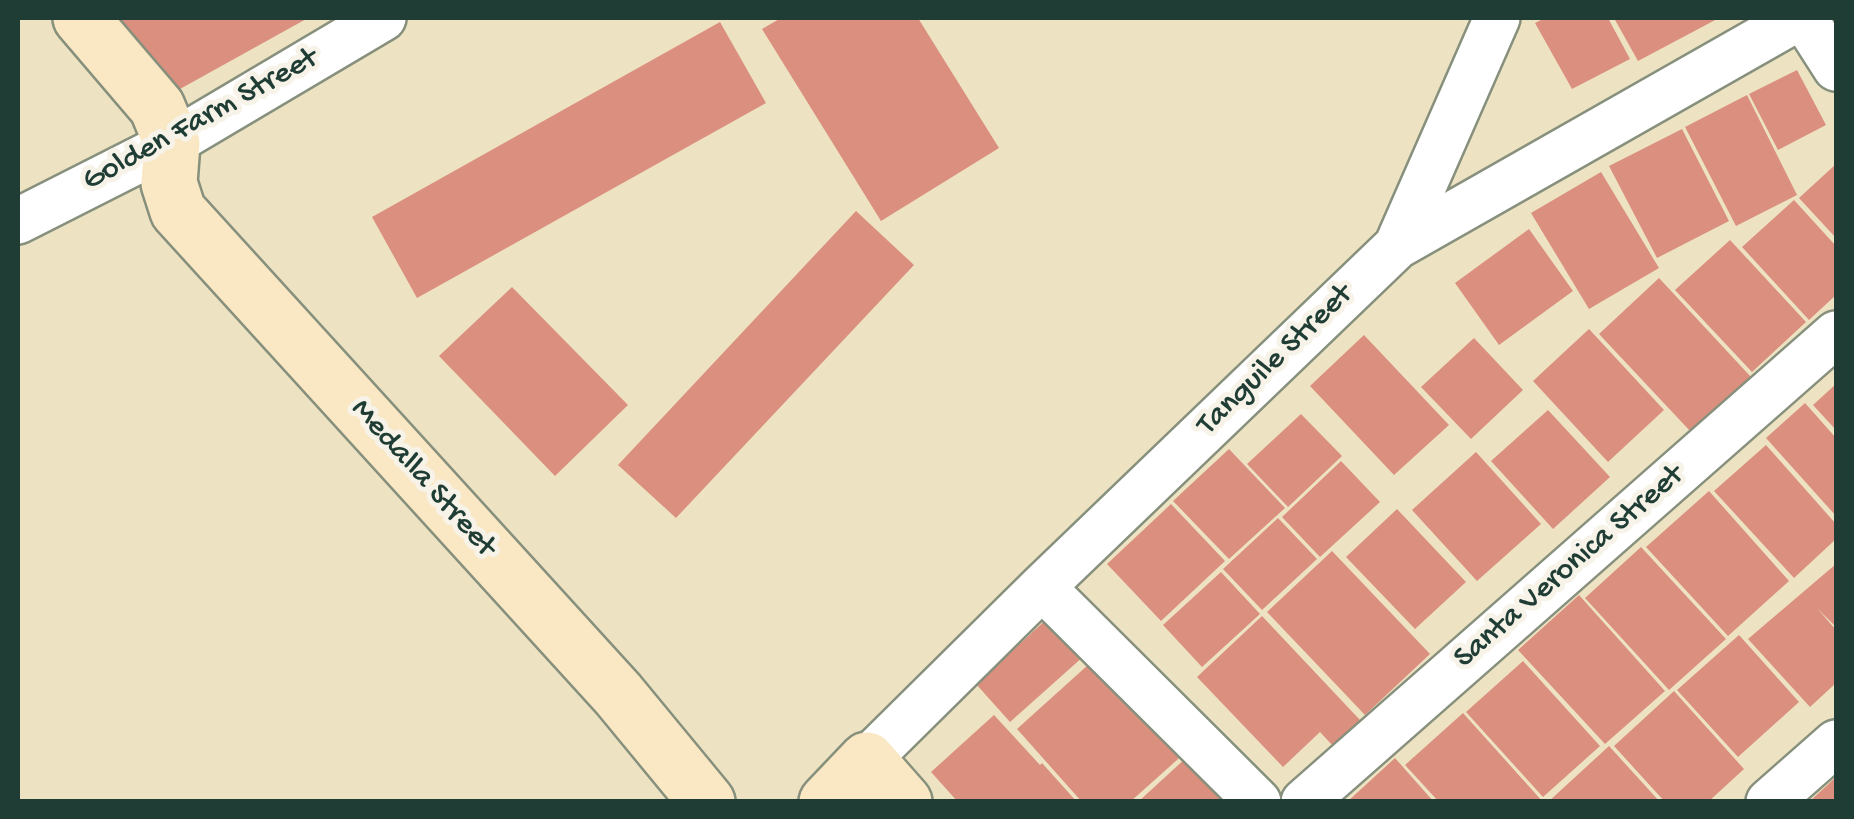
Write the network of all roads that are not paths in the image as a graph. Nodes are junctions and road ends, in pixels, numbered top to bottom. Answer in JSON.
{"nodes":[{"id":1,"x":81,"y":18,"type":"edge"},
{"id":2,"x":383,"y":18,"type":"edge"},
{"id":3,"x":1497,"y":18,"type":"edge"},
{"id":4,"x":1801,"y":18,"type":"edge"},
{"id":5,"x":1836,"y":68,"type":"edge"},
{"id":6,"x":172,"y":143,"type":"junction"},
{"id":7,"x":18,"y":221,"type":"edge"},
{"id":8,"x":1397,"y":246,"type":"junction"},
{"id":9,"x":1836,"y":334,"type":"edge"},
{"id":10,"x":1042,"y":586,"type":"junction"},
{"id":11,"x":1836,"y":743,"type":"edge"},
{"id":12,"x":867,"y":760,"type":"junction"},
{"id":13,"x":708,"y":802,"type":"edge"},
{"id":14,"x":828,"y":802,"type":"edge"},
{"id":15,"x":904,"y":802,"type":"edge"},
{"id":16,"x":1258,"y":802,"type":"edge"},
{"id":17,"x":1304,"y":802,"type":"edge"},
{"id":18,"x":1769,"y":802,"type":"edge"}],
"edges":[{"from":1,"to":6,"type":"street"},
{"from":2,"to":6,"type":"street","name":"Golden Farm Street"},
{"from":3,"to":8,"type":"street"},
{"from":4,"to":5,"type":"street"},
{"from":4,"to":8,"type":"street","name":"Tanguile Street"},
{"from":6,"to":7,"type":"street","name":"Golden Farm Street"},
{"from":6,"to":13,"type":"street","name":"Medalla Street"},
{"from":8,"to":10,"type":"street","name":"Tanguile Street"},
{"from":9,"to":17,"type":"street","name":"Santa Veronica Street"},
{"from":10,"to":12,"type":"street","name":"Tanguile Street"},
{"from":10,"to":16,"type":"street"},
{"from":11,"to":18,"type":"street"},
{"from":12,"to":14,"type":"street","name":"Tanguile Street"},
{"from":12,"to":15,"type":"street"}]}
